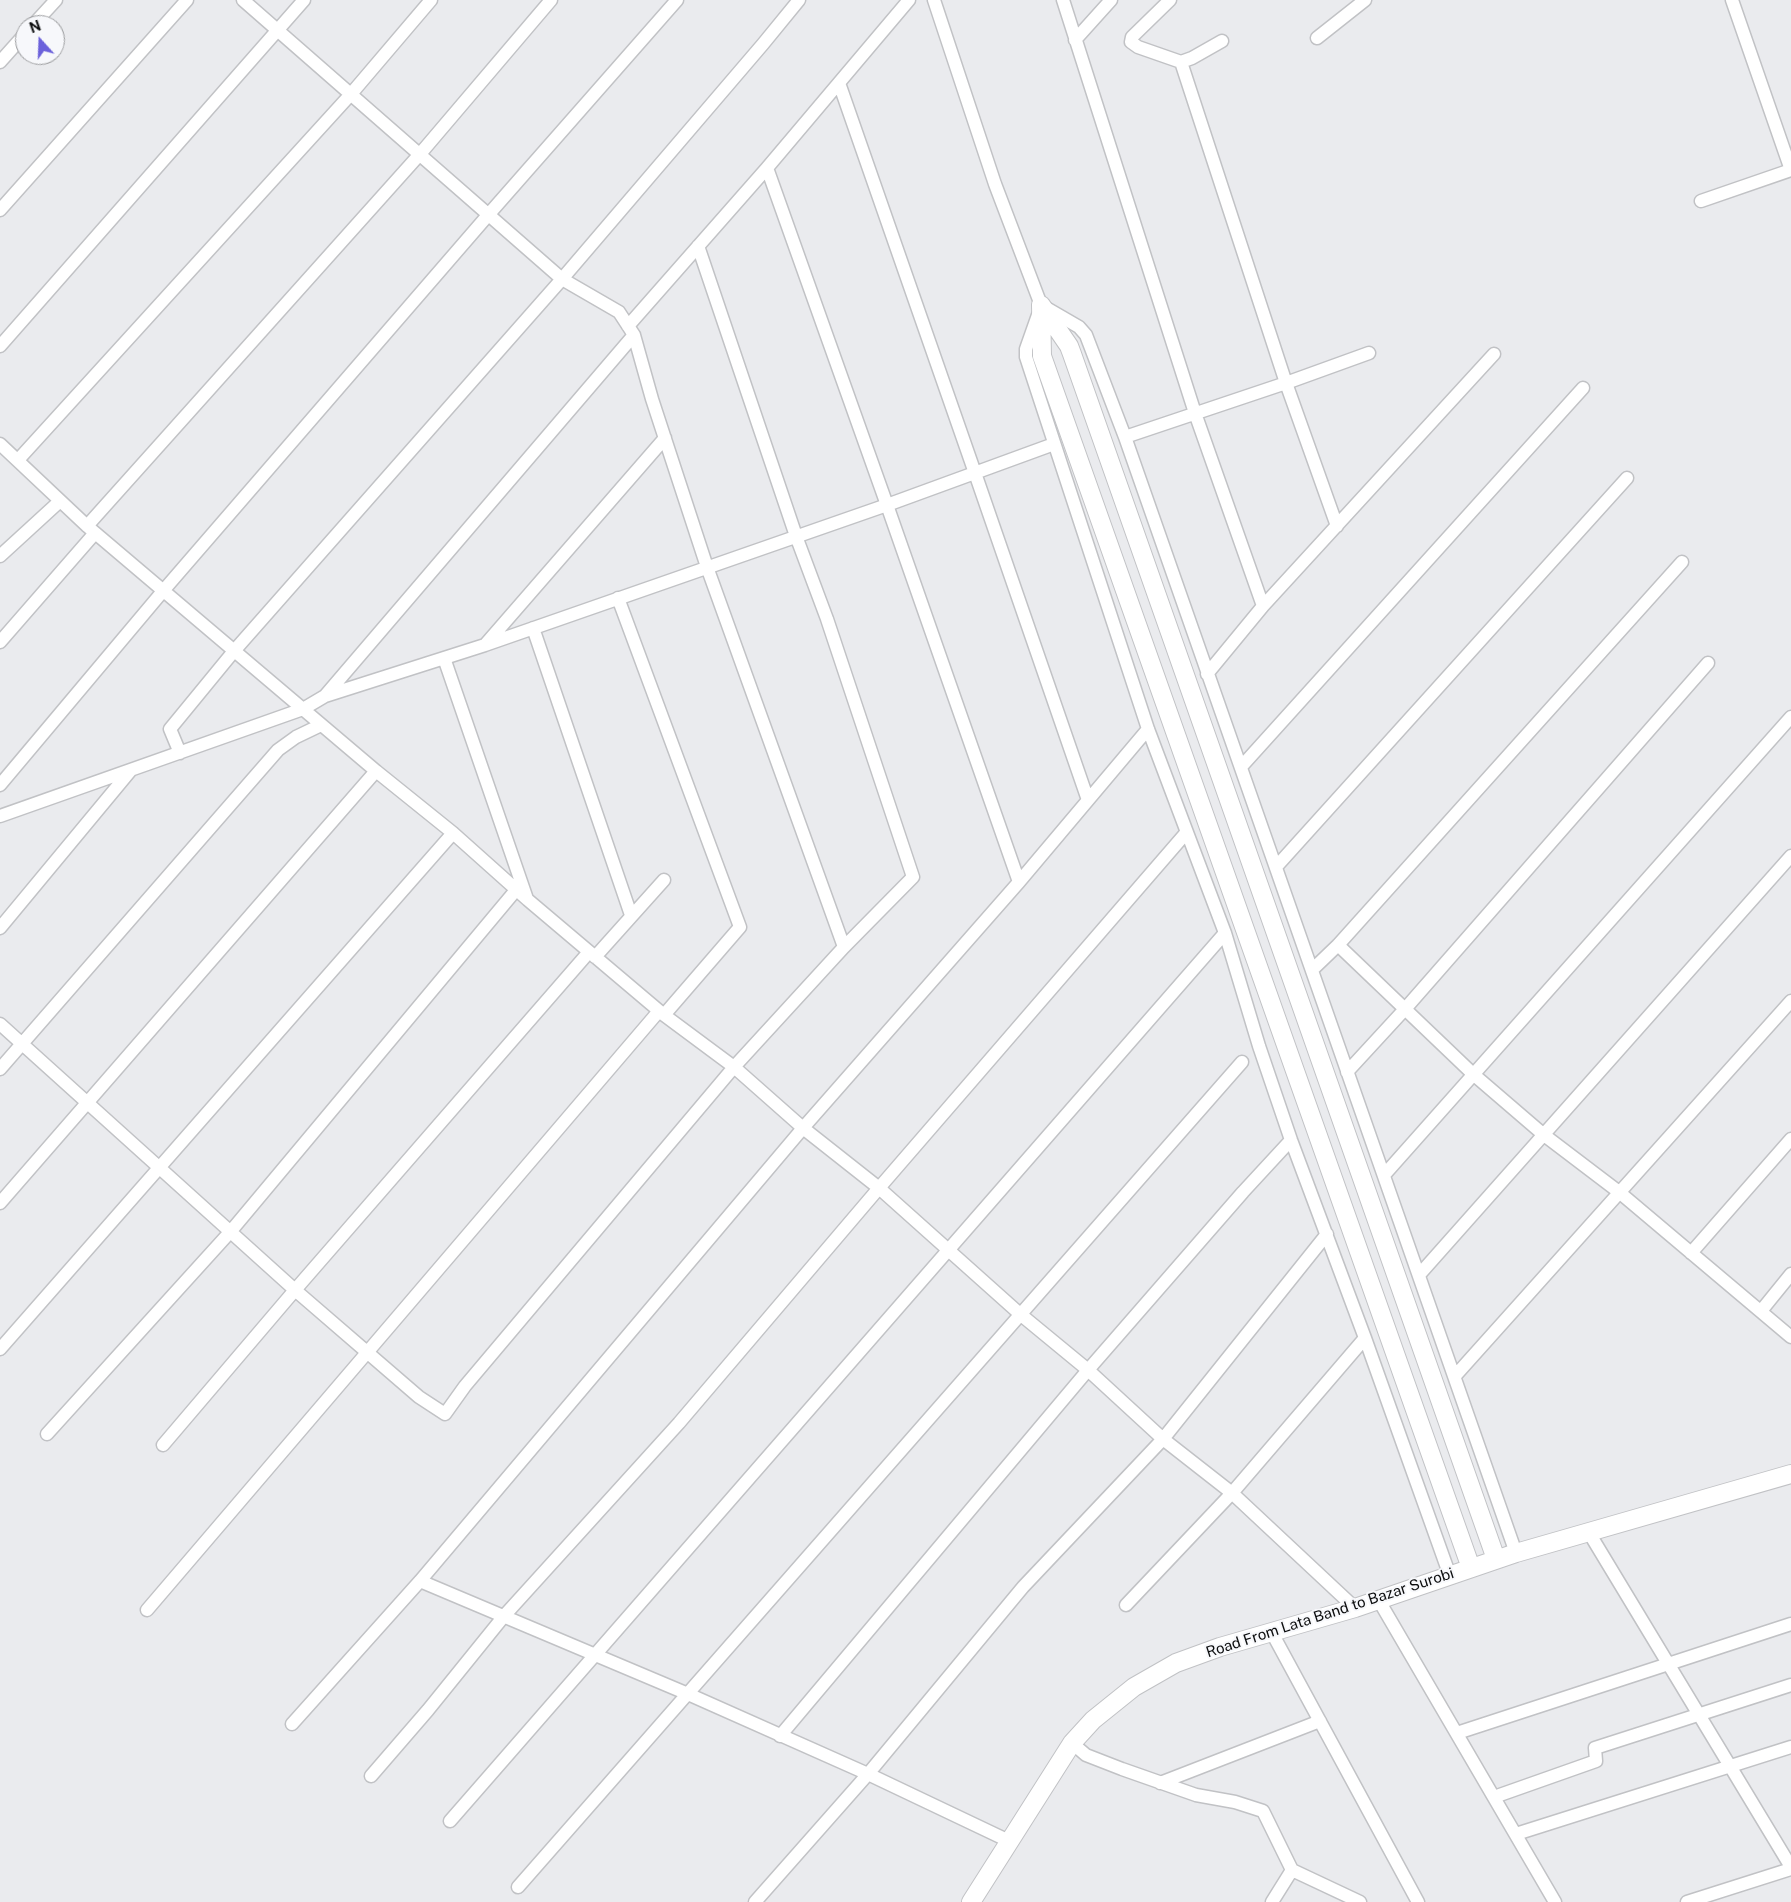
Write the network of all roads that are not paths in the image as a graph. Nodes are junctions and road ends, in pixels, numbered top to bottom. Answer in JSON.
{"nodes":[{"id":1,"x":56,"y":0,"type":"edge"},
{"id":2,"x":187,"y":0,"type":"edge"},
{"id":3,"x":243,"y":0,"type":"edge"},
{"id":4,"x":304,"y":0,"type":"edge"},
{"id":5,"x":431,"y":0,"type":"edge"},
{"id":6,"x":551,"y":0,"type":"edge"},
{"id":7,"x":677,"y":0,"type":"edge"},
{"id":8,"x":799,"y":0,"type":"edge"},
{"id":9,"x":909,"y":0,"type":"edge"},
{"id":10,"x":934,"y":0,"type":"edge"},
{"id":11,"x":1063,"y":0,"type":"edge"},
{"id":12,"x":1111,"y":0,"type":"edge"},
{"id":13,"x":1170,"y":0,"type":"edge"},
{"id":14,"x":1365,"y":0,"type":"edge"},
{"id":15,"x":1732,"y":0,"type":"edge"},
{"id":16,"x":42,"y":15,"type":"edge"},
{"id":17,"x":278,"y":30,"type":"junction"},
{"id":18,"x":1317,"y":38,"type":"dead end"},
{"id":19,"x":1076,"y":40,"type":"junction"},
{"id":20,"x":1222,"y":41,"type":"dead end"},
{"id":21,"x":15,"y":45,"type":"edge"},
{"id":22,"x":0,"y":62,"type":"edge"},
{"id":23,"x":1181,"y":62,"type":"junction"},
{"id":24,"x":839,"y":83,"type":"junction"},
{"id":25,"x":351,"y":94,"type":"junction"},
{"id":26,"x":420,"y":154,"type":"junction"},
{"id":27,"x":767,"y":168,"type":"junction"},
{"id":28,"x":1791,"y":170,"type":"edge"},
{"id":29,"x":1701,"y":201,"type":"dead end"},
{"id":30,"x":0,"y":210,"type":"edge"},
{"id":31,"x":488,"y":214,"type":"junction"},
{"id":32,"x":698,"y":246,"type":"junction"},
{"id":33,"x":562,"y":279,"type":"junction"},
{"id":34,"x":1041,"y":305,"type":"junction"},
{"id":35,"x":631,"y":330,"type":"junction"},
{"id":36,"x":0,"y":346,"type":"edge"},
{"id":37,"x":1368,"y":353,"type":"dead end"},
{"id":38,"x":1494,"y":354,"type":"dead end"},
{"id":39,"x":1286,"y":383,"type":"junction"},
{"id":40,"x":1583,"y":388,"type":"dead end"},
{"id":41,"x":1195,"y":413,"type":"junction"},
{"id":42,"x":1125,"y":436,"type":"junction"},
{"id":43,"x":664,"y":438,"type":"junction"},
{"id":44,"x":0,"y":444,"type":"edge"},
{"id":45,"x":1054,"y":444,"type":"junction"},
{"id":46,"x":18,"y":460,"type":"junction"},
{"id":47,"x":975,"y":473,"type":"junction"},
{"id":48,"x":1627,"y":478,"type":"dead end"},
{"id":49,"x":60,"y":501,"type":"junction"},
{"id":50,"x":887,"y":504,"type":"junction"},
{"id":51,"x":1337,"y":526,"type":"junction"},
{"id":52,"x":91,"y":530,"type":"junction"},
{"id":53,"x":796,"y":536,"type":"junction"},
{"id":54,"x":0,"y":556,"type":"edge"},
{"id":55,"x":1682,"y":562,"type":"dead end"},
{"id":56,"x":707,"y":567,"type":"junction"},
{"id":57,"x":163,"y":591,"type":"junction"},
{"id":58,"x":618,"y":598,"type":"junction"},
{"id":59,"x":1263,"y":606,"type":"junction"},
{"id":60,"x":533,"y":628,"type":"junction"},
{"id":61,"x":0,"y":642,"type":"edge"},
{"id":62,"x":485,"y":645,"type":"junction"},
{"id":63,"x":234,"y":650,"type":"junction"},
{"id":64,"x":444,"y":658,"type":"junction"},
{"id":65,"x":1708,"y":663,"type":"dead end"},
{"id":66,"x":1207,"y":674,"type":"junction"},
{"id":67,"x":325,"y":696,"type":"junction"},
{"id":68,"x":303,"y":709,"type":"junction"},
{"id":69,"x":1791,"y":717,"type":"edge"},
{"id":70,"x":321,"y":724,"type":"junction"},
{"id":71,"x":1148,"y":729,"type":"junction"},
{"id":72,"x":180,"y":753,"type":"junction"},
{"id":73,"x":1241,"y":767,"type":"junction"},
{"id":74,"x":132,"y":770,"type":"junction"},
{"id":75,"x":376,"y":771,"type":"junction"},
{"id":76,"x":0,"y":785,"type":"edge"},
{"id":77,"x":1088,"y":800,"type":"junction"},
{"id":78,"x":0,"y":816,"type":"edge"},
{"id":79,"x":453,"y":832,"type":"junction"},
{"id":80,"x":1186,"y":833,"type":"junction"},
{"id":81,"x":1791,"y":856,"type":"edge"},
{"id":82,"x":1276,"y":867,"type":"junction"},
{"id":83,"x":664,"y":880,"type":"dead end"},
{"id":84,"x":1019,"y":882,"type":"junction"},
{"id":85,"x":516,"y":890,"type":"junction"},
{"id":86,"x":528,"y":900,"type":"junction"},
{"id":87,"x":631,"y":915,"type":"junction"},
{"id":88,"x":0,"y":928,"type":"edge"},
{"id":89,"x":1225,"y":933,"type":"junction"},
{"id":90,"x":1338,"y":945,"type":"junction"},
{"id":91,"x":844,"y":947,"type":"junction"},
{"id":92,"x":592,"y":954,"type":"junction"},
{"id":93,"x":1312,"y":969,"type":"junction"},
{"id":94,"x":1791,"y":1001,"type":"edge"},
{"id":95,"x":1405,"y":1009,"type":"junction"},
{"id":96,"x":661,"y":1013,"type":"junction"},
{"id":97,"x":0,"y":1024,"type":"edge"},
{"id":98,"x":22,"y":1044,"type":"junction"},
{"id":99,"x":1242,"y":1062,"type":"dead end"},
{"id":100,"x":734,"y":1067,"type":"junction"},
{"id":101,"x":0,"y":1068,"type":"edge"},
{"id":102,"x":1347,"y":1072,"type":"junction"},
{"id":103,"x":1473,"y":1074,"type":"junction"},
{"id":104,"x":88,"y":1102,"type":"junction"},
{"id":105,"x":803,"y":1128,"type":"junction"},
{"id":106,"x":1544,"y":1135,"type":"junction"},
{"id":107,"x":1791,"y":1139,"type":"edge"},
{"id":108,"x":1291,"y":1140,"type":"junction"},
{"id":109,"x":161,"y":1167,"type":"junction"},
{"id":110,"x":1385,"y":1174,"type":"junction"},
{"id":111,"x":878,"y":1188,"type":"junction"},
{"id":112,"x":1618,"y":1192,"type":"junction"},
{"id":113,"x":0,"y":1203,"type":"edge"},
{"id":114,"x":231,"y":1231,"type":"junction"},
{"id":115,"x":1327,"y":1234,"type":"junction"},
{"id":116,"x":949,"y":1250,"type":"junction"},
{"id":117,"x":1691,"y":1253,"type":"junction"},
{"id":118,"x":1791,"y":1274,"type":"edge"},
{"id":119,"x":1419,"y":1275,"type":"junction"},
{"id":120,"x":296,"y":1290,"type":"junction"},
{"id":121,"x":1761,"y":1311,"type":"junction"},
{"id":122,"x":1020,"y":1314,"type":"junction"},
{"id":123,"x":1791,"y":1337,"type":"edge"},
{"id":124,"x":1365,"y":1338,"type":"junction"},
{"id":125,"x":0,"y":1348,"type":"edge"},
{"id":126,"x":367,"y":1351,"type":"junction"},
{"id":127,"x":1088,"y":1370,"type":"junction"},
{"id":128,"x":1455,"y":1376,"type":"junction"},
{"id":129,"x":47,"y":1434,"type":"dead end"},
{"id":130,"x":1163,"y":1439,"type":"junction"},
{"id":131,"x":164,"y":1445,"type":"dead end"},
{"id":132,"x":1791,"y":1474,"type":"edge"},
{"id":133,"x":1232,"y":1493,"type":"junction"},
{"id":134,"x":1588,"y":1531,"type":"junction"},
{"id":135,"x":1516,"y":1552,"type":"junction"},
{"id":136,"x":1496,"y":1559,"type":"junction"},
{"id":137,"x":1471,"y":1568,"type":"junction"},
{"id":138,"x":1450,"y":1576,"type":"junction"},
{"id":139,"x":420,"y":1581,"type":"junction"},
{"id":140,"x":1378,"y":1599,"type":"junction"},
{"id":141,"x":1126,"y":1605,"type":"dead end"},
{"id":142,"x":1355,"y":1608,"type":"junction"},
{"id":143,"x":147,"y":1610,"type":"dead end"},
{"id":144,"x":504,"y":1616,"type":"junction"},
{"id":145,"x":1791,"y":1624,"type":"edge"},
{"id":146,"x":1271,"y":1631,"type":"junction"},
{"id":147,"x":595,"y":1655,"type":"junction"},
{"id":148,"x":1668,"y":1664,"type":"junction"},
{"id":149,"x":1791,"y":1685,"type":"edge"},
{"id":150,"x":688,"y":1694,"type":"junction"},
{"id":151,"x":1699,"y":1714,"type":"junction"},
{"id":152,"x":1320,"y":1721,"type":"junction"},
{"id":153,"x":292,"y":1724,"type":"dead end"},
{"id":154,"x":1457,"y":1733,"type":"junction"},
{"id":155,"x":780,"y":1736,"type":"junction"},
{"id":156,"x":1072,"y":1743,"type":"junction"},
{"id":157,"x":1791,"y":1746,"type":"edge"},
{"id":158,"x":1730,"y":1766,"type":"junction"},
{"id":159,"x":868,"y":1774,"type":"junction"},
{"id":160,"x":371,"y":1776,"type":"dead end"},
{"id":161,"x":1160,"y":1783,"type":"junction"},
{"id":162,"x":1494,"y":1796,"type":"junction"},
{"id":163,"x":450,"y":1821,"type":"dead end"},
{"id":164,"x":1516,"y":1834,"type":"junction"},
{"id":165,"x":1009,"y":1841,"type":"junction"},
{"id":166,"x":1791,"y":1868,"type":"edge"},
{"id":167,"x":1292,"y":1870,"type":"junction"},
{"id":168,"x":518,"y":1887,"type":"dead end"},
{"id":169,"x":1358,"y":1901,"type":"edge"},
{"id":170,"x":755,"y":1902,"type":"edge"},
{"id":171,"x":971,"y":1902,"type":"edge"},
{"id":172,"x":1272,"y":1902,"type":"edge"},
{"id":173,"x":1418,"y":1902,"type":"edge"},
{"id":174,"x":1555,"y":1902,"type":"edge"},
{"id":175,"x":1687,"y":1902,"type":"edge"}],
"edges":[{"from":1,"to":16,"type":"street"},
{"from":2,"to":30,"type":"street"},
{"from":3,"to":17,"type":"street"},
{"from":4,"to":17,"type":"street"},
{"from":5,"to":25,"type":"street"},
{"from":6,"to":26,"type":"street"},
{"from":7,"to":31,"type":"street"},
{"from":8,"to":33,"type":"street"},
{"from":9,"to":24,"type":"street"},
{"from":10,"to":34,"type":"street"},
{"from":11,"to":19,"type":"street"},
{"from":12,"to":19,"type":"street"},
{"from":13,"to":23,"type":"street"},
{"from":14,"to":18,"type":"street"},
{"from":15,"to":28,"type":"street"},
{"from":17,"to":25,"type":"street"},
{"from":17,"to":36,"type":"street"},
{"from":19,"to":41,"type":"street"},
{"from":20,"to":23,"type":"street"},
{"from":21,"to":22,"type":"street"},
{"from":23,"to":39,"type":"street"},
{"from":24,"to":27,"type":"street"},
{"from":24,"to":47,"type":"street"},
{"from":25,"to":26,"type":"street"},
{"from":25,"to":46,"type":"street"},
{"from":26,"to":31,"type":"street"},
{"from":26,"to":52,"type":"street"},
{"from":27,"to":32,"type":"street"},
{"from":27,"to":50,"type":"street"},
{"from":28,"to":29,"type":"street"},
{"from":31,"to":33,"type":"street"},
{"from":31,"to":57,"type":"street"},
{"from":32,"to":35,"type":"street"},
{"from":32,"to":53,"type":"street"},
{"from":33,"to":35,"type":"street"},
{"from":33,"to":63,"type":"street"},
{"from":34,"to":42,"type":"street"},
{"from":34,"to":45,"type":"street"},
{"from":34,"to":136,"type":"street"},
{"from":34,"to":137,"type":"street"},
{"from":35,"to":43,"type":"street"},
{"from":35,"to":67,"type":"street"},
{"from":37,"to":39,"type":"street"},
{"from":38,"to":51,"type":"street"},
{"from":39,"to":41,"type":"street"},
{"from":39,"to":51,"type":"street"},
{"from":40,"to":73,"type":"street"},
{"from":41,"to":42,"type":"street"},
{"from":41,"to":59,"type":"street"},
{"from":42,"to":66,"type":"street"},
{"from":43,"to":56,"type":"street"},
{"from":43,"to":62,"type":"street"},
{"from":44,"to":46,"type":"street"},
{"from":45,"to":47,"type":"street"},
{"from":45,"to":71,"type":"street"},
{"from":46,"to":49,"type":"street"},
{"from":47,"to":50,"type":"street"},
{"from":47,"to":77,"type":"street"},
{"from":48,"to":82,"type":"street"},
{"from":49,"to":52,"type":"street"},
{"from":49,"to":54,"type":"street"},
{"from":50,"to":53,"type":"street"},
{"from":50,"to":84,"type":"street"},
{"from":51,"to":59,"type":"street"},
{"from":52,"to":57,"type":"street"},
{"from":52,"to":61,"type":"street"},
{"from":53,"to":56,"type":"street"},
{"from":53,"to":91,"type":"street"},
{"from":55,"to":90,"type":"street"},
{"from":56,"to":58,"type":"street"},
{"from":56,"to":91,"type":"street"},
{"from":57,"to":63,"type":"street"},
{"from":57,"to":76,"type":"street"},
{"from":58,"to":60,"type":"street"},
{"from":58,"to":96,"type":"street"},
{"from":59,"to":66,"type":"street"},
{"from":60,"to":62,"type":"street"},
{"from":60,"to":87,"type":"street"},
{"from":62,"to":64,"type":"street"},
{"from":63,"to":68,"type":"street"},
{"from":63,"to":72,"type":"street"},
{"from":64,"to":67,"type":"street"},
{"from":64,"to":86,"type":"street"},
{"from":65,"to":95,"type":"street"},
{"from":66,"to":73,"type":"street"},
{"from":67,"to":68,"type":"street"},
{"from":68,"to":70,"type":"street"},
{"from":68,"to":72,"type":"street"},
{"from":69,"to":103,"type":"street"},
{"from":70,"to":75,"type":"street"},
{"from":70,"to":98,"type":"street"},
{"from":71,"to":77,"type":"street"},
{"from":71,"to":80,"type":"street"},
{"from":72,"to":74,"type":"street"},
{"from":73,"to":82,"type":"street"},
{"from":74,"to":78,"type":"street"},
{"from":74,"to":88,"type":"street"},
{"from":75,"to":79,"type":"street"},
{"from":75,"to":104,"type":"street"},
{"from":77,"to":84,"type":"street"},
{"from":79,"to":85,"type":"street"},
{"from":79,"to":109,"type":"street"},
{"from":80,"to":89,"type":"street"},
{"from":80,"to":111,"type":"street"},
{"from":81,"to":106,"type":"street"},
{"from":82,"to":93,"type":"street"},
{"from":83,"to":87,"type":"street"},
{"from":84,"to":105,"type":"street"},
{"from":85,"to":86,"type":"street"},
{"from":85,"to":114,"type":"street"},
{"from":86,"to":92,"type":"street"},
{"from":87,"to":92,"type":"street"},
{"from":89,"to":108,"type":"street"},
{"from":89,"to":116,"type":"street"},
{"from":90,"to":93,"type":"street"},
{"from":90,"to":95,"type":"street"},
{"from":91,"to":100,"type":"street"},
{"from":92,"to":96,"type":"street"},
{"from":92,"to":120,"type":"street"},
{"from":93,"to":102,"type":"street"},
{"from":94,"to":112,"type":"street"},
{"from":95,"to":102,"type":"street"},
{"from":95,"to":103,"type":"street"},
{"from":96,"to":100,"type":"street"},
{"from":96,"to":126,"type":"street"},
{"from":97,"to":98,"type":"street"},
{"from":98,"to":101,"type":"street"},
{"from":98,"to":104,"type":"street"},
{"from":99,"to":122,"type":"street"},
{"from":100,"to":105,"type":"street"},
{"from":100,"to":126,"type":"street"},
{"from":102,"to":110,"type":"street"},
{"from":103,"to":106,"type":"street"},
{"from":103,"to":110,"type":"street"},
{"from":104,"to":109,"type":"street"},
{"from":104,"to":113,"type":"street"},
{"from":105,"to":111,"type":"street"},
{"from":105,"to":139,"type":"street"},
{"from":106,"to":112,"type":"street"},
{"from":106,"to":119,"type":"street"},
{"from":107,"to":117,"type":"street"},
{"from":108,"to":115,"type":"street"},
{"from":108,"to":127,"type":"street"},
{"from":109,"to":114,"type":"street"},
{"from":109,"to":125,"type":"street"},
{"from":110,"to":119,"type":"street"},
{"from":111,"to":116,"type":"street"},
{"from":111,"to":144,"type":"street"},
{"from":112,"to":117,"type":"street"},
{"from":112,"to":128,"type":"street"},
{"from":114,"to":120,"type":"street"},
{"from":114,"to":129,"type":"street"},
{"from":115,"to":124,"type":"street"},
{"from":115,"to":130,"type":"street"},
{"from":116,"to":122,"type":"street"},
{"from":116,"to":147,"type":"street"},
{"from":117,"to":121,"type":"street"},
{"from":118,"to":121,"type":"street"},
{"from":119,"to":128,"type":"street"},
{"from":120,"to":126,"type":"street"},
{"from":120,"to":131,"type":"street"},
{"from":121,"to":123,"type":"street"},
{"from":122,"to":127,"type":"street"},
{"from":122,"to":150,"type":"street"},
{"from":124,"to":133,"type":"street"},
{"from":124,"to":138,"type":"street"},
{"from":126,"to":143,"type":"street"},
{"from":127,"to":130,"type":"street"},
{"from":127,"to":155,"type":"street"},
{"from":128,"to":135,"type":"street"},
{"from":130,"to":133,"type":"street"},
{"from":130,"to":159,"type":"street"},
{"from":132,"to":134,"type":"street","name":"Road From Lata Band to Bazar Surobi"},
{"from":133,"to":141,"type":"street"},
{"from":133,"to":142,"type":"street"},
{"from":134,"to":135,"type":"street","name":"Road From Lata Band to Bazar Surobi"},
{"from":134,"to":148,"type":"street"},
{"from":135,"to":136,"type":"street","name":"Road From Lata Band to Bazar Surobi"},
{"from":136,"to":137,"type":"street","name":"Road From Lata Band to Bazar Surobi"},
{"from":137,"to":138,"type":"street","name":"Road From Lata Band to Bazar Surobi"},
{"from":138,"to":140,"type":"street","name":"Road From Lata Band to Bazar Surobi"},
{"from":139,"to":144,"type":"street"},
{"from":139,"to":153,"type":"street"},
{"from":140,"to":142,"type":"street","name":"Road From Lata Band to Bazar Surobi"},
{"from":140,"to":154,"type":"street"},
{"from":142,"to":146,"type":"street","name":"Road From Lata Band to Bazar Surobi"},
{"from":144,"to":147,"type":"street"},
{"from":144,"to":160,"type":"street"},
{"from":145,"to":148,"type":"street"},
{"from":146,"to":152,"type":"street"},
{"from":146,"to":156,"type":"street","name":"Road From Lata Band to Bazar Surobi"},
{"from":147,"to":150,"type":"street"},
{"from":147,"to":163,"type":"street"},
{"from":148,"to":151,"type":"street"},
{"from":148,"to":154,"type":"street"},
{"from":149,"to":151,"type":"street"},
{"from":150,"to":155,"type":"street"},
{"from":150,"to":168,"type":"street"},
{"from":151,"to":158,"type":"street"},
{"from":151,"to":162,"type":"street"},
{"from":152,"to":161,"type":"street"},
{"from":152,"to":173,"type":"street"},
{"from":154,"to":162,"type":"street"},
{"from":155,"to":159,"type":"street"},
{"from":156,"to":161,"type":"street"},
{"from":156,"to":165,"type":"street","name":"Road From Lata Band to Bazar Surobi"},
{"from":157,"to":158,"type":"street"},
{"from":158,"to":164,"type":"street"},
{"from":158,"to":166,"type":"street"},
{"from":159,"to":165,"type":"street"},
{"from":159,"to":170,"type":"street"},
{"from":161,"to":167,"type":"street"},
{"from":162,"to":164,"type":"street"},
{"from":164,"to":174,"type":"street"},
{"from":165,"to":171,"type":"street","name":"Road From Lata Band to Bazar Surobi"},
{"from":166,"to":175,"type":"street"},
{"from":167,"to":169,"type":"street"},
{"from":167,"to":172,"type":"street"}]}
